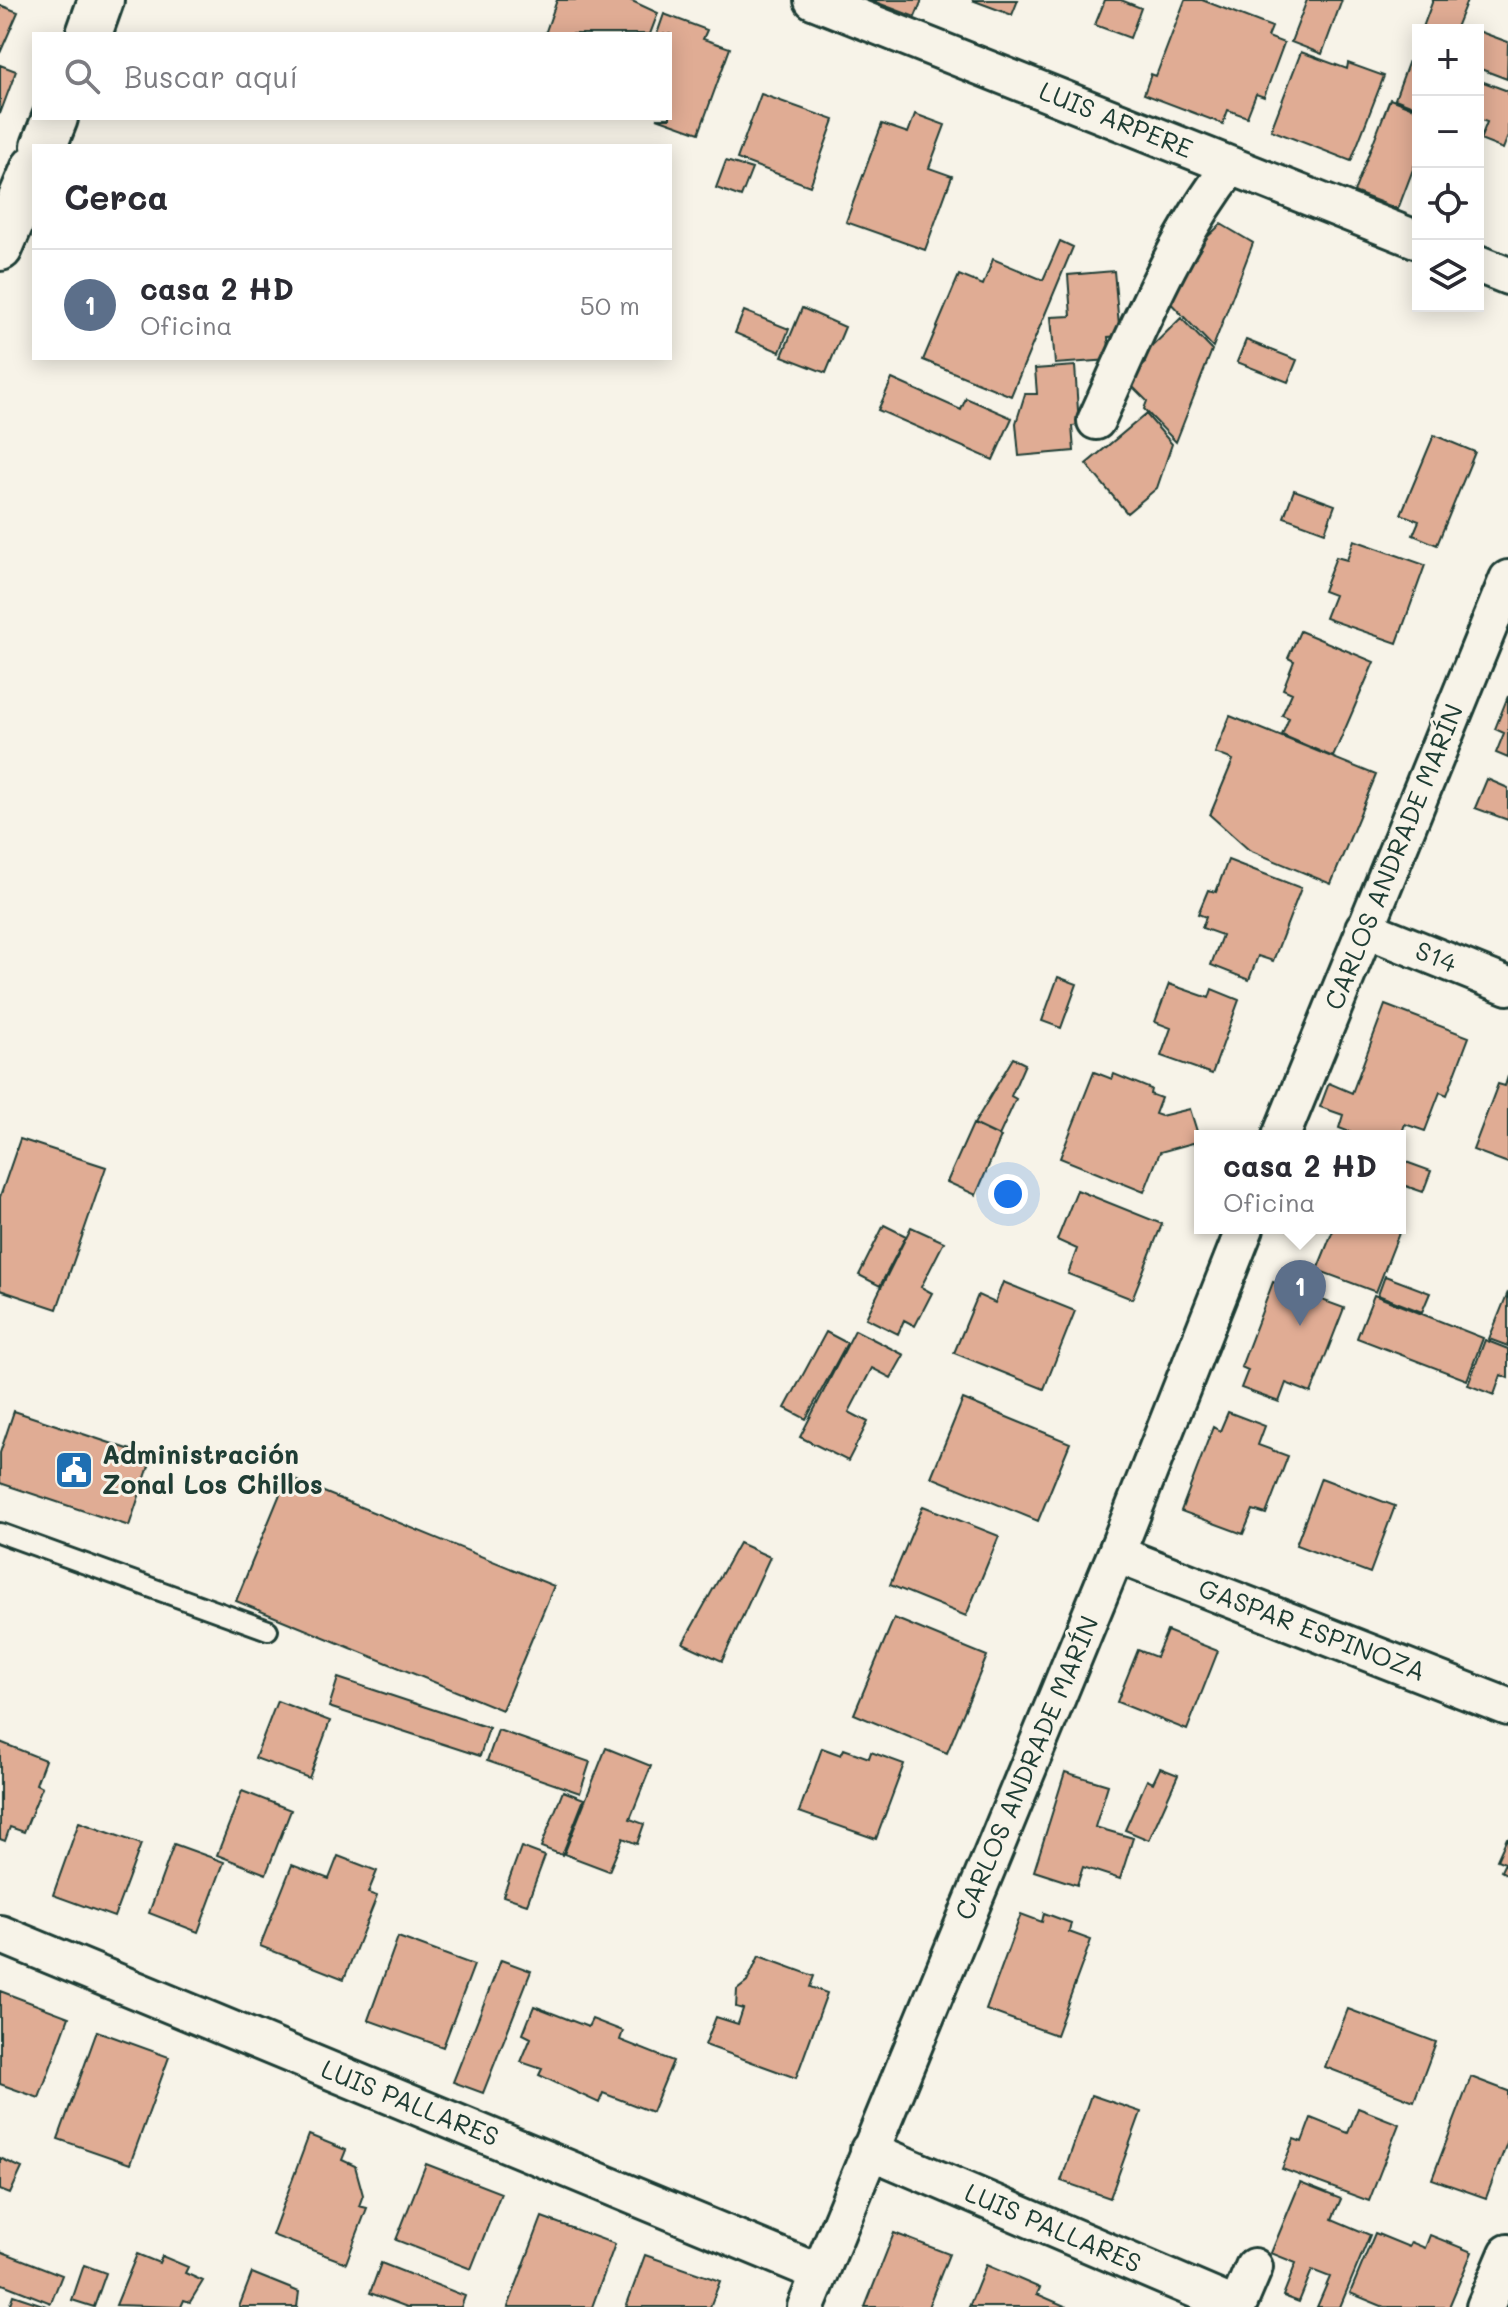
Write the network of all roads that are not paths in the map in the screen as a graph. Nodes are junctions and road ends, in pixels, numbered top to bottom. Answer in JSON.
{"nodes":[{"id":1,"x":101,"y":0,"type":"edge"},
{"id":2,"x":813,"y":0,"type":"edge"},
{"id":3,"x":90,"y":32,"type":"edge"},
{"id":4,"x":54,"y":120,"type":"edge"},
{"id":5,"x":45,"y":144,"type":"edge"},
{"id":6,"x":1231,"y":166,"type":"junction"},
{"id":7,"x":32,"y":173,"type":"edge"},
{"id":8,"x":1412,"y":238,"type":"edge"},
{"id":9,"x":1,"y":245,"type":"edge"},
{"id":10,"x":1484,"y":266,"type":"edge"},
{"id":11,"x":1508,"y":276,"type":"edge"},
{"id":12,"x":1096,"y":421,"type":"dead end"},
{"id":13,"x":1508,"y":579,"type":"edge"},
{"id":14,"x":1364,"y":928,"type":"junction"},
{"id":15,"x":1508,"y":986,"type":"edge"},
{"id":16,"x":1283,"y":1130,"type":"edge"},
{"id":17,"x":1243,"y":1234,"type":"edge"},
{"id":18,"x":0,"y":1533,"type":"edge"},
{"id":19,"x":1116,"y":1554,"type":"junction"},
{"id":20,"x":268,"y":1630,"type":"dead end"},
{"id":21,"x":1508,"y":1707,"type":"edge"},
{"id":22,"x":0,"y":1934,"type":"edge"},
{"id":23,"x":869,"y":2150,"type":"junction"},
{"id":24,"x":1508,"y":2253,"type":"edge"},
{"id":25,"x":1254,"y":2267,"type":"dead end"},
{"id":26,"x":820,"y":2273,"type":"junction"},
{"id":27,"x":806,"y":2307,"type":"edge"},
{"id":28,"x":1237,"y":2307,"type":"edge"},
{"id":29,"x":1485,"y":2307,"type":"edge"}],
"edges":[{"from":1,"to":3,"type":"street"},
{"from":2,"to":6,"type":"street","name":"LUIS ARPERE"},
{"from":4,"to":5,"type":"street"},
{"from":6,"to":8,"type":"street","name":"LUIS ARPERE"},
{"from":6,"to":12,"type":"street"},
{"from":7,"to":9,"type":"street"},
{"from":10,"to":11,"type":"street"},
{"from":13,"to":14,"type":"street","name":"CARLOS ANDRADE MARÍN"},
{"from":14,"to":15,"type":"street","name":"S14"},
{"from":14,"to":16,"type":"street","name":"CARLOS ANDRADE MARÍN"},
{"from":17,"to":19,"type":"street","name":"CARLOS ANDRADE MARÍN"},
{"from":18,"to":20,"type":"lane"},
{"from":19,"to":21,"type":"street","name":"GASPAR ESPINOZA"},
{"from":19,"to":23,"type":"street","name":"CARLOS ANDRADE MARÍN"},
{"from":22,"to":26,"type":"street","name":"LUIS PALLARES"},
{"from":23,"to":26,"type":"street","name":"CARLOS ANDRADE MARÍN"},
{"from":23,"to":28,"type":"street","name":"LUIS PALLARES"},
{"from":24,"to":29,"type":"street"},
{"from":25,"to":28,"type":"street"},
{"from":26,"to":27,"type":"street","name":"CARLOS ANDRADE MARÍN"}]}
